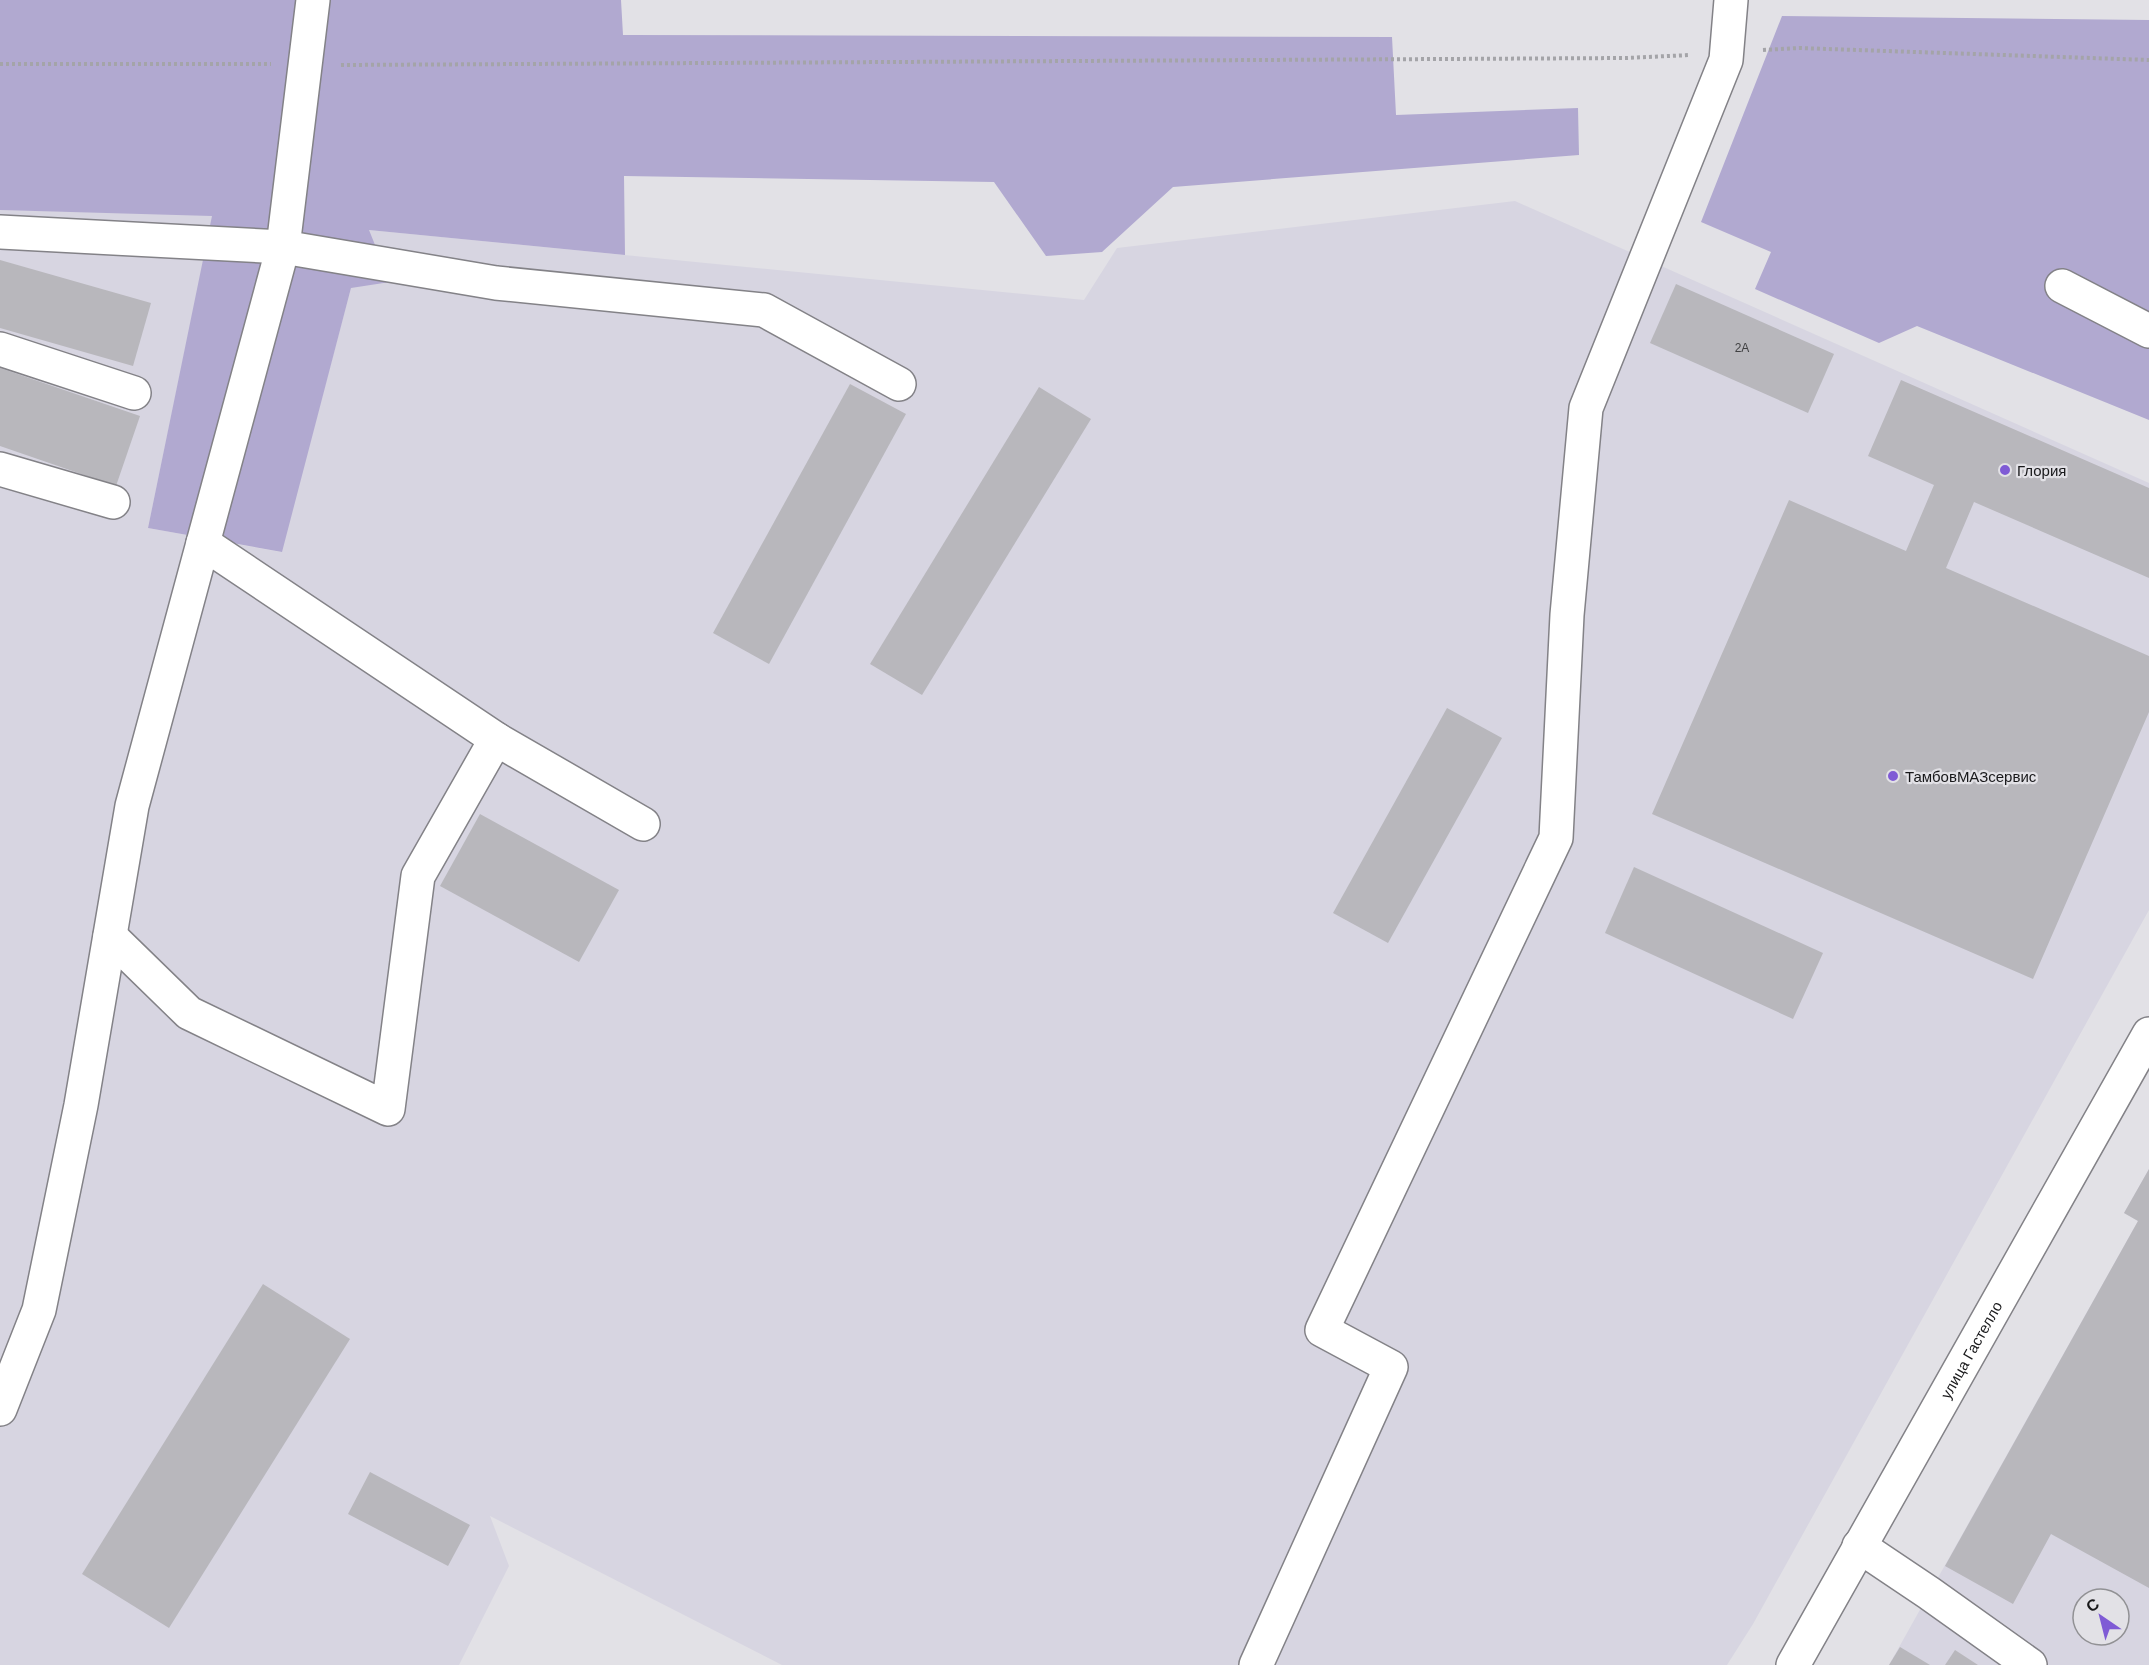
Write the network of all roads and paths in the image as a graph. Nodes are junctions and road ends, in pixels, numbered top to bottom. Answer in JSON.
{"nodes":[{"id":1,"x":313,"y":0,"type":"edge"},
{"id":2,"x":1731,"y":0,"type":"edge"},
{"id":3,"x":1753,"y":51,"type":"dead end"},
{"id":4,"x":1695,"y":54,"type":"dead end"},
{"id":5,"x":2149,"y":60,"type":"edge"},
{"id":6,"x":0,"y":64,"type":"edge"},
{"id":7,"x":305,"y":64,"type":"junction"},
{"id":8,"x":0,"y":232,"type":"edge"},
{"id":9,"x":282,"y":247,"type":"junction"},
{"id":10,"x":2062,"y":286,"type":"dead end"},
{"id":11,"x":2149,"y":331,"type":"edge"},
{"id":12,"x":0,"y":349,"type":"edge"},
{"id":13,"x":899,"y":384,"type":"dead end"},
{"id":14,"x":134,"y":393,"type":"dead end"},
{"id":15,"x":0,"y":469,"type":"edge"},
{"id":16,"x":113,"y":502,"type":"dead end"},
{"id":17,"x":202,"y":543,"type":"junction"},
{"id":18,"x":495,"y":739,"type":"junction"},
{"id":19,"x":643,"y":824,"type":"dead end"},
{"id":20,"x":110,"y":936,"type":"junction"},
{"id":21,"x":2149,"y":1034,"type":"edge"},
{"id":22,"x":0,"y":1409,"type":"edge"},
{"id":23,"x":1860,"y":1546,"type":"junction"},
{"id":24,"x":1256,"y":1665,"type":"edge"},
{"id":25,"x":1793,"y":1665,"type":"edge"},
{"id":26,"x":2030,"y":1665,"type":"edge"}],
"edges":[{"from":1,"to":7,"type":"street"},
{"from":2,"to":24,"type":"street"},
{"from":3,"to":5,"type":"path"},
{"from":4,"to":7,"type":"path"},
{"from":6,"to":7,"type":"path"},
{"from":7,"to":9,"type":"street"},
{"from":8,"to":9,"type":"street"},
{"from":9,"to":13,"type":"street"},
{"from":9,"to":17,"type":"street"},
{"from":10,"to":11,"type":"street"},
{"from":12,"to":14,"type":"street"},
{"from":15,"to":16,"type":"street"},
{"from":17,"to":18,"type":"street"},
{"from":17,"to":20,"type":"street"},
{"from":18,"to":19,"type":"street"},
{"from":18,"to":20,"type":"street"},
{"from":20,"to":22,"type":"street"},
{"from":21,"to":23,"type":"street","name":"улица Гастелло"},
{"from":23,"to":25,"type":"street","name":"улица Гастелло"},
{"from":23,"to":26,"type":"street"}]}
